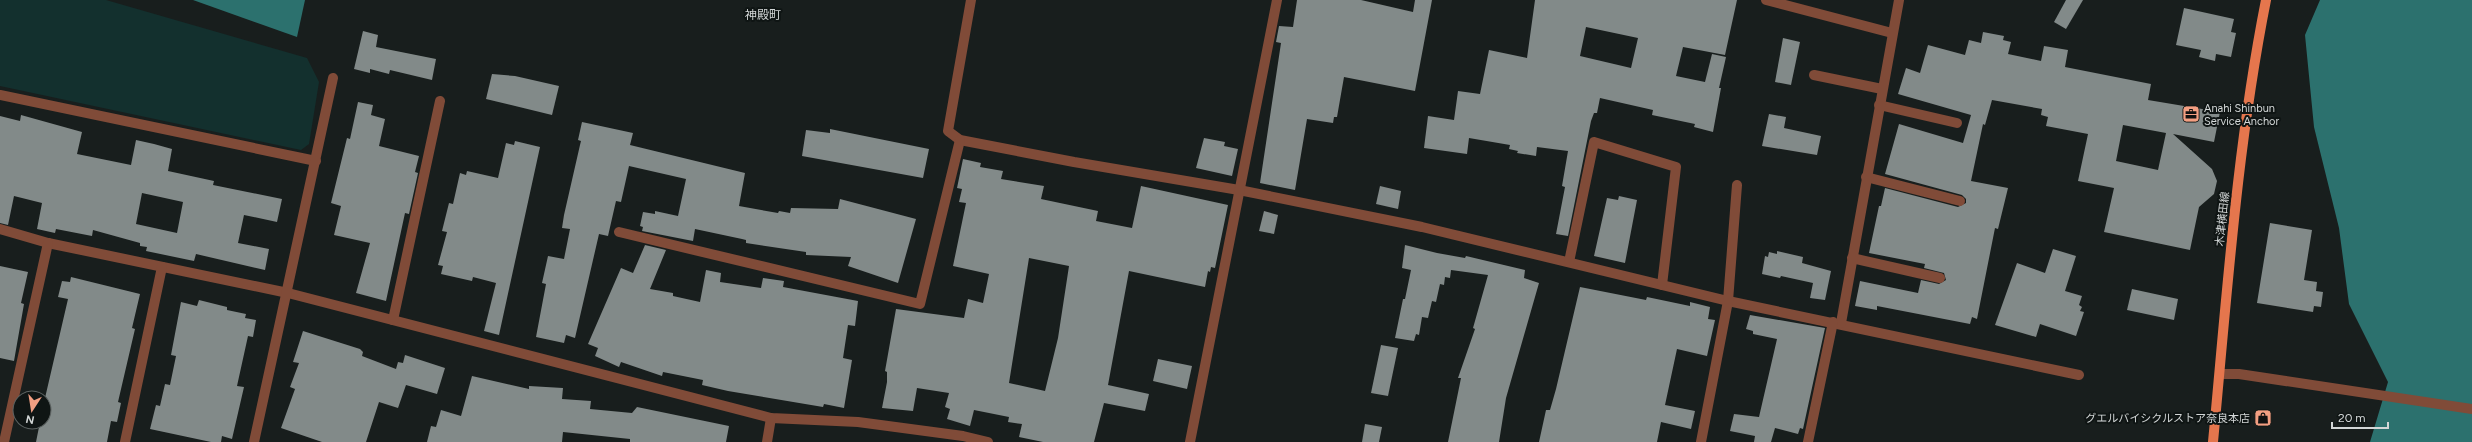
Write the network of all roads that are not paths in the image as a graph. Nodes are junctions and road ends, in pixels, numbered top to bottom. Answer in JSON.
{"nodes":[{"id":1,"x":971,"y":0,"type":"edge"},
{"id":2,"x":1277,"y":0,"type":"edge"},
{"id":3,"x":1766,"y":0,"type":"edge"},
{"id":4,"x":1899,"y":0,"type":"edge"},
{"id":5,"x":2266,"y":0,"type":"edge"},
{"id":6,"x":1892,"y":32,"type":"junction"},
{"id":7,"x":1814,"y":75,"type":"dead end"},
{"id":8,"x":333,"y":78,"type":"dead end"},
{"id":9,"x":1882,"y":89,"type":"junction"},
{"id":10,"x":0,"y":96,"type":"edge"},
{"id":11,"x":440,"y":101,"type":"dead end"},
{"id":12,"x":1879,"y":105,"type":"junction"},
{"id":13,"x":1957,"y":123,"type":"dead end"},
{"id":14,"x":960,"y":140,"type":"junction"},
{"id":15,"x":316,"y":161,"type":"junction"},
{"id":16,"x":1866,"y":178,"type":"junction"},
{"id":17,"x":1737,"y":185,"type":"dead end"},
{"id":18,"x":1239,"y":190,"type":"junction"},
{"id":19,"x":1960,"y":201,"type":"dead end"},
{"id":20,"x":0,"y":229,"type":"edge"},
{"id":21,"x":619,"y":232,"type":"dead end"},
{"id":22,"x":48,"y":243,"type":"junction"},
{"id":23,"x":1852,"y":258,"type":"junction"},
{"id":24,"x":1569,"y":262,"type":"junction"},
{"id":25,"x":162,"y":267,"type":"junction"},
{"id":26,"x":1940,"y":278,"type":"dead end"},
{"id":27,"x":1662,"y":284,"type":"junction"},
{"id":28,"x":288,"y":293,"type":"junction"},
{"id":29,"x":1728,"y":301,"type":"junction"},
{"id":30,"x":393,"y":320,"type":"junction"},
{"id":31,"x":1837,"y":322,"type":"junction"},
{"id":32,"x":2220,"y":374,"type":"junction"},
{"id":33,"x":2079,"y":375,"type":"dead end"},
{"id":34,"x":2472,"y":409,"type":"edge"},
{"id":35,"x":771,"y":418,"type":"junction"},
{"id":36,"x":4,"y":442,"type":"edge"},
{"id":37,"x":124,"y":442,"type":"edge"},
{"id":38,"x":254,"y":442,"type":"edge"},
{"id":39,"x":767,"y":442,"type":"edge"},
{"id":40,"x":988,"y":442,"type":"edge"},
{"id":41,"x":1190,"y":442,"type":"edge"},
{"id":42,"x":1702,"y":442,"type":"edge"},
{"id":43,"x":1808,"y":442,"type":"edge"},
{"id":44,"x":2213,"y":442,"type":"edge"}],
"edges":[{"from":1,"to":14,"type":"street"},
{"from":2,"to":18,"type":"street"},
{"from":3,"to":6,"type":"street"},
{"from":4,"to":6,"type":"street"},
{"from":5,"to":32,"type":"main road","name":"木津横田線"},
{"from":6,"to":9,"type":"street"},
{"from":7,"to":9,"type":"street"},
{"from":8,"to":15,"type":"street"},
{"from":9,"to":12,"type":"street"},
{"from":10,"to":15,"type":"street"},
{"from":11,"to":30,"type":"street"},
{"from":12,"to":13,"type":"street"},
{"from":12,"to":16,"type":"street"},
{"from":14,"to":18,"type":"street"},
{"from":14,"to":21,"type":"street"},
{"from":15,"to":28,"type":"street"},
{"from":16,"to":19,"type":"street"},
{"from":16,"to":23,"type":"street"},
{"from":17,"to":29,"type":"street"},
{"from":18,"to":24,"type":"street"},
{"from":18,"to":41,"type":"street"},
{"from":20,"to":22,"type":"street"},
{"from":22,"to":25,"type":"street"},
{"from":22,"to":36,"type":"street"},
{"from":23,"to":26,"type":"street"},
{"from":23,"to":31,"type":"street"},
{"from":24,"to":27,"type":"street"},
{"from":24,"to":27,"type":"street"},
{"from":25,"to":28,"type":"street"},
{"from":25,"to":37,"type":"street"},
{"from":27,"to":29,"type":"street"},
{"from":28,"to":30,"type":"street"},
{"from":28,"to":38,"type":"street"},
{"from":29,"to":31,"type":"street"},
{"from":29,"to":42,"type":"street"},
{"from":30,"to":35,"type":"street"},
{"from":31,"to":33,"type":"street"},
{"from":31,"to":43,"type":"street"},
{"from":32,"to":34,"type":"street"},
{"from":32,"to":44,"type":"main road","name":"木津横田線"},
{"from":35,"to":39,"type":"street"},
{"from":35,"to":40,"type":"street"}]}
